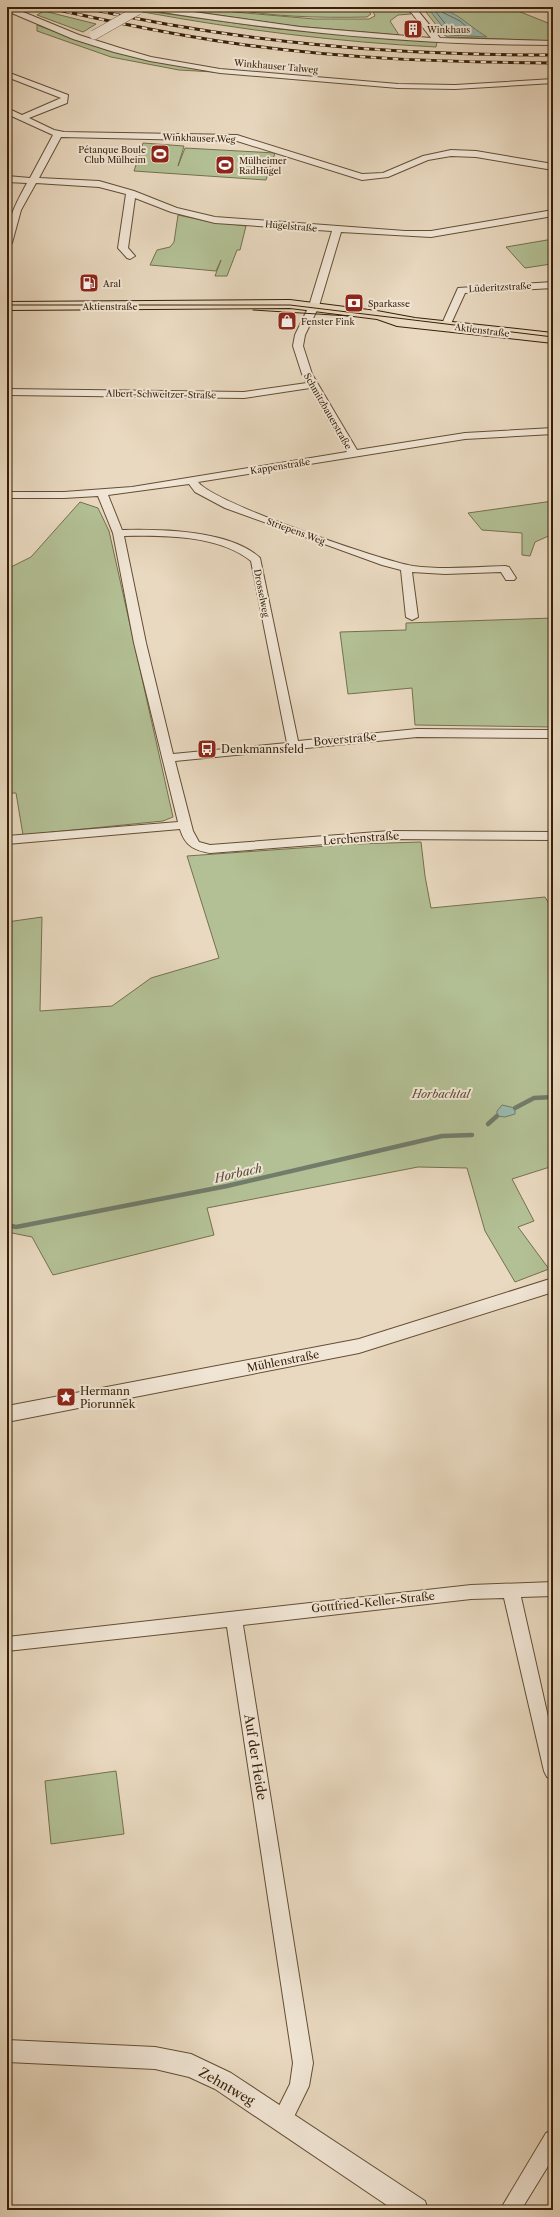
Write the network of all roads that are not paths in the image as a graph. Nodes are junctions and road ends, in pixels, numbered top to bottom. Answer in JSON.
{"nodes":[{"id":1,"x":411,"y":7,"type":"edge"},
{"id":2,"x":7,"y":8,"type":"edge"},
{"id":3,"x":85,"y":39,"type":"junction"},
{"id":4,"x":436,"y":40,"type":"junction"},
{"id":5,"x":553,"y":43,"type":"edge"},
{"id":6,"x":7,"y":74,"type":"edge"},
{"id":7,"x":553,"y":81,"type":"edge"},
{"id":8,"x":7,"y":111,"type":"edge"},
{"id":9,"x":22,"y":118,"type":"junction"},
{"id":10,"x":58,"y":134,"type":"junction"},
{"id":11,"x":553,"y":167,"type":"edge"},
{"id":12,"x":7,"y":179,"type":"edge"},
{"id":13,"x":32,"y":180,"type":"junction"},
{"id":14,"x":130,"y":193,"type":"junction"},
{"id":15,"x":553,"y":213,"type":"edge"},
{"id":16,"x":337,"y":230,"type":"junction"},
{"id":17,"x":7,"y":242,"type":"edge"},
{"id":18,"x":130,"y":256,"type":"dead end"},
{"id":19,"x":553,"y":285,"type":"edge"},
{"id":20,"x":7,"y":306,"type":"edge"},
{"id":21,"x":312,"y":310,"type":"junction"},
{"id":22,"x":446,"y":326,"type":"junction"},
{"id":23,"x":553,"y":338,"type":"edge"},
{"id":24,"x":313,"y":385,"type":"junction"},
{"id":25,"x":7,"y":392,"type":"edge"},
{"id":26,"x":553,"y":431,"type":"edge"},
{"id":27,"x":354,"y":455,"type":"junction"},
{"id":28,"x":192,"y":481,"type":"junction"},
{"id":29,"x":102,"y":493,"type":"junction"},
{"id":30,"x":7,"y":495,"type":"edge"},
{"id":31,"x":118,"y":533,"type":"junction"},
{"id":32,"x":406,"y":569,"type":"junction"},
{"id":33,"x":510,"y":578,"type":"dead end"},
{"id":34,"x":412,"y":617,"type":"dead end"},
{"id":35,"x":553,"y":734,"type":"edge"},
{"id":36,"x":293,"y":744,"type":"junction"},
{"id":37,"x":169,"y":758,"type":"junction"},
{"id":38,"x":185,"y":825,"type":"junction"},
{"id":39,"x":553,"y":836,"type":"edge"},
{"id":40,"x":7,"y":840,"type":"edge"},
{"id":41,"x":553,"y":1285,"type":"edge"},
{"id":42,"x":7,"y":1414,"type":"edge"},
{"id":43,"x":553,"y":1589,"type":"edge"},
{"id":44,"x":511,"y":1592,"type":"junction"},
{"id":45,"x":234,"y":1618,"type":"junction"},
{"id":46,"x":7,"y":1644,"type":"edge"},
{"id":47,"x":553,"y":1771,"type":"edge"},
{"id":48,"x":7,"y":2051,"type":"edge"},
{"id":49,"x":282,"y":2120,"type":"junction"},
{"id":50,"x":553,"y":2140,"type":"edge"},
{"id":51,"x":416,"y":2210,"type":"edge"},
{"id":52,"x":510,"y":2210,"type":"edge"}],
"edges":[{"from":1,"to":4,"type":"street"},
{"from":2,"to":3,"type":"street","name":"Winkhauser Talweg"},
{"from":3,"to":4,"type":"street","bridge":true},
{"from":3,"to":7,"type":"street","name":"Winkhauser Talweg"},
{"from":4,"to":5,"type":"street"},
{"from":6,"to":9,"type":"street"},
{"from":8,"to":9,"type":"street","name":"Winkhauser Weg"},
{"from":9,"to":10,"type":"street","name":"Winkhauser Weg"},
{"from":10,"to":11,"type":"street","name":"Winkhauser Weg"},
{"from":10,"to":13,"type":"street"},
{"from":12,"to":13,"type":"street","name":"Hügelstraße"},
{"from":13,"to":14,"type":"street","name":"Hügelstraße"},
{"from":13,"to":17,"type":"street"},
{"from":14,"to":16,"type":"street","name":"Hügelstraße"},
{"from":14,"to":18,"type":"street"},
{"from":15,"to":16,"type":"street","name":"Hügelstraße"},
{"from":16,"to":21,"type":"street","name":"Schmitzbauerstraße"},
{"from":19,"to":22,"type":"street","name":"Lüderitzstraße"},
{"from":20,"to":21,"type":"main road","name":"Aktienstraße"},
{"from":21,"to":22,"type":"main road","name":"Aktienstraße"},
{"from":21,"to":24,"type":"street","name":"Schmitzbauerstraße"},
{"from":22,"to":23,"type":"main road","name":"Aktienstraße"},
{"from":24,"to":25,"type":"street","name":"Albert-Schweitzer-Straße"},
{"from":24,"to":27,"type":"street","name":"Schmitzbauerstraße"},
{"from":26,"to":27,"type":"street","name":"Kappenstraße"},
{"from":27,"to":28,"type":"street","name":"Kappenstraße"},
{"from":28,"to":29,"type":"street","name":"Kappenstraße"},
{"from":28,"to":32,"type":"street","name":"Striepens Weg"},
{"from":29,"to":30,"type":"street","name":"Kappenstraße"},
{"from":29,"to":31,"type":"street"},
{"from":31,"to":36,"type":"street","name":"Drosselweg"},
{"from":31,"to":37,"type":"street"},
{"from":32,"to":33,"type":"street","name":"Striepens Weg"},
{"from":32,"to":34,"type":"street"},
{"from":35,"to":36,"type":"street","name":"Boverstraße"},
{"from":36,"to":37,"type":"street","name":"Boverstraße"},
{"from":37,"to":38,"type":"street"},
{"from":38,"to":39,"type":"street","name":"Lerchenstraße"},
{"from":38,"to":40,"type":"street"},
{"from":41,"to":42,"type":"street","name":"Mühlenstraße"},
{"from":43,"to":44,"type":"street","name":"Gottfried-Keller-Straße"},
{"from":44,"to":45,"type":"street","name":"Gottfried-Keller-Straße"},
{"from":44,"to":47,"type":"street"},
{"from":45,"to":46,"type":"street"},
{"from":45,"to":49,"type":"street","name":"Auf der Heide"},
{"from":48,"to":49,"type":"street","name":"Zehntweg"},
{"from":49,"to":51,"type":"street","name":"Zehntweg"},
{"from":50,"to":52,"type":"street"}]}
